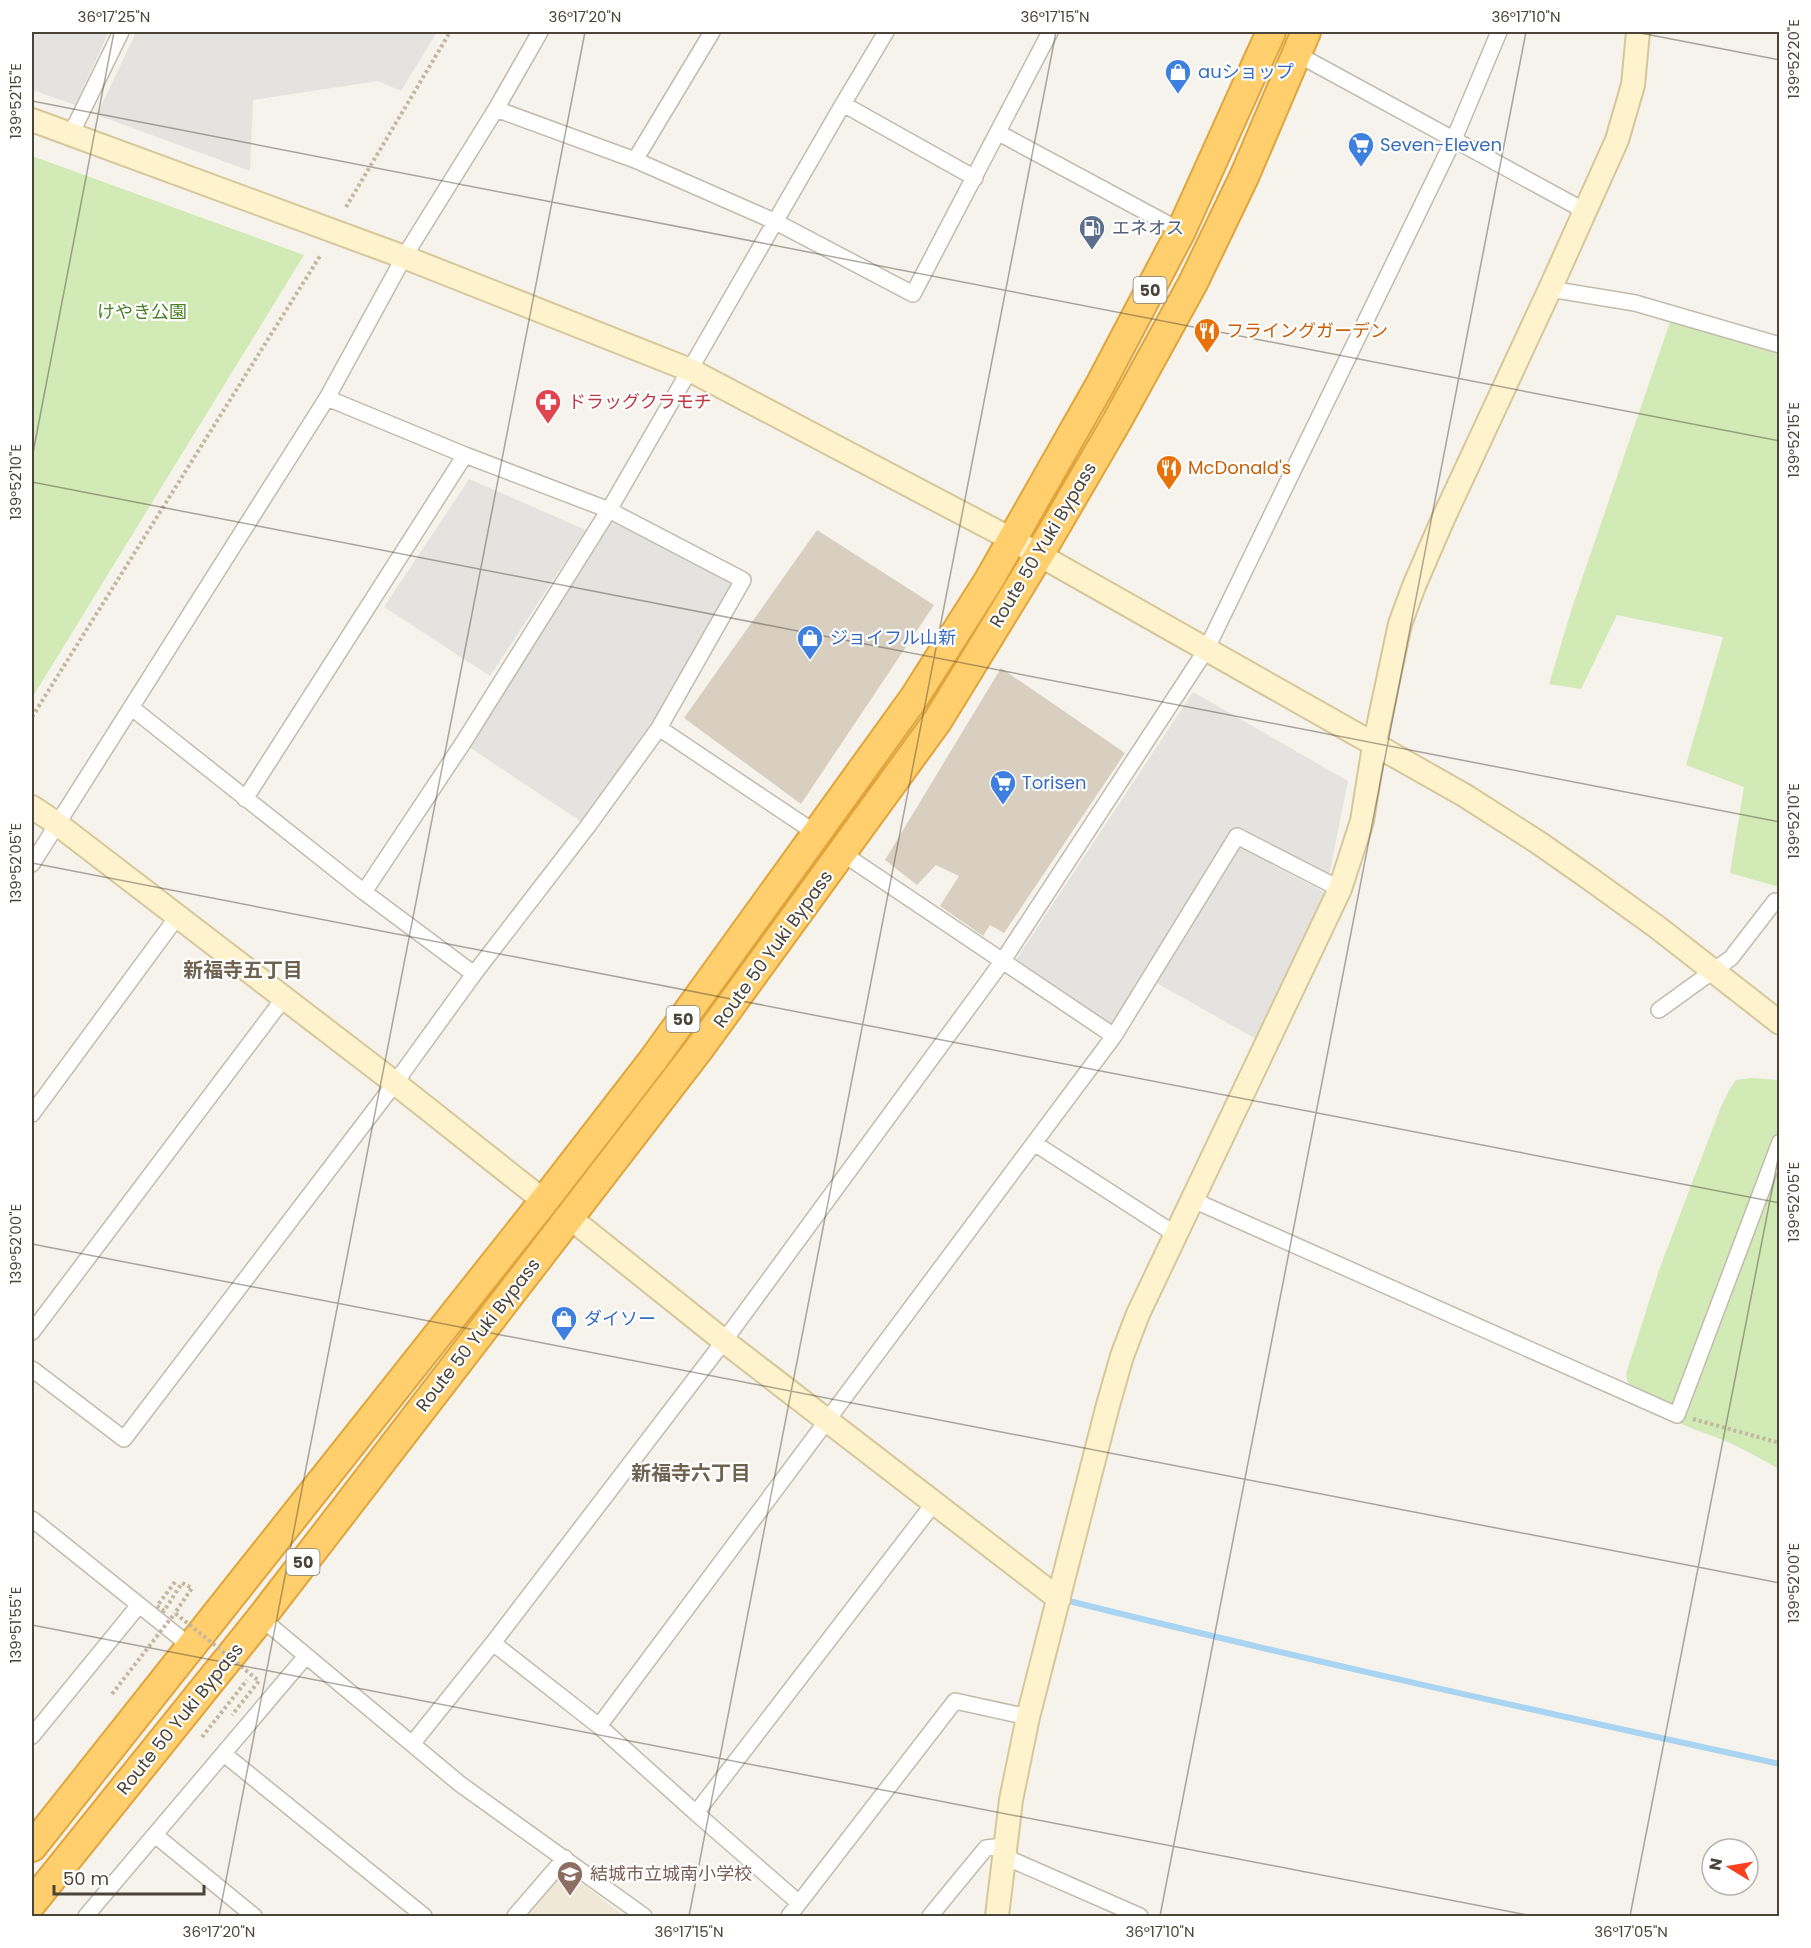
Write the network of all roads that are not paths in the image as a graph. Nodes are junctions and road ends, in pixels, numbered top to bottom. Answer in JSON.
{"nodes":[{"id":1,"x":121,"y":32,"type":"edge"},
{"id":2,"x":540,"y":32,"type":"edge"},
{"id":3,"x":712,"y":32,"type":"edge"},
{"id":4,"x":886,"y":32,"type":"edge"},
{"id":5,"x":1050,"y":32,"type":"edge"},
{"id":6,"x":1499,"y":32,"type":"edge"},
{"id":7,"x":1638,"y":32,"type":"edge"},
{"id":8,"x":1264,"y":34,"type":"edge"},
{"id":9,"x":1302,"y":43,"type":"edge"},
{"id":10,"x":843,"y":104,"type":"junction"},
{"id":11,"x":496,"y":109,"type":"junction"},
{"id":12,"x":32,"y":120,"type":"edge"},
{"id":13,"x":999,"y":133,"type":"junction"},
{"id":14,"x":71,"y":134,"type":"junction"},
{"id":15,"x":1454,"y":139,"type":"junction"},
{"id":16,"x":635,"y":160,"type":"junction"},
{"id":17,"x":975,"y":178,"type":"junction"},
{"id":18,"x":1585,"y":211,"type":"junction"},
{"id":19,"x":774,"y":221,"type":"junction"},
{"id":20,"x":1181,"y":231,"type":"junction"},
{"id":21,"x":404,"y":257,"type":"junction"},
{"id":22,"x":1550,"y":289,"type":"junction"},
{"id":23,"x":1779,"y":345,"type":"edge"},
{"id":24,"x":690,"y":370,"type":"junction"},
{"id":25,"x":327,"y":398,"type":"junction"},
{"id":26,"x":465,"y":455,"type":"junction"},
{"id":27,"x":609,"y":510,"type":"junction"},
{"id":28,"x":1013,"y":540,"type":"junction"},
{"id":29,"x":1039,"y":555,"type":"junction"},
{"id":30,"x":1206,"y":650,"type":"junction"},
{"id":31,"x":132,"y":708,"type":"junction"},
{"id":32,"x":658,"y":728,"type":"junction"},
{"id":33,"x":1374,"y":746,"type":"junction"},
{"id":34,"x":245,"y":799,"type":"junction"},
{"id":35,"x":32,"y":807,"type":"edge"},
{"id":36,"x":56,"y":823,"type":"junction"},
{"id":37,"x":817,"y":834,"type":"junction"},
{"id":38,"x":842,"y":853,"type":"junction"},
{"id":39,"x":32,"y":864,"type":"edge"},
{"id":40,"x":1340,"y":889,"type":"junction"},
{"id":41,"x":364,"y":892,"type":"junction"},
{"id":42,"x":1779,"y":902,"type":"edge"},
{"id":43,"x":177,"y":917,"type":"junction"},
{"id":44,"x":1002,"y":962,"type":"junction"},
{"id":45,"x":1713,"y":970,"type":"junction"},
{"id":46,"x":474,"y":974,"type":"junction"},
{"id":47,"x":284,"y":998,"type":"junction"},
{"id":48,"x":1659,"y":1010,"type":"dead end"},
{"id":49,"x":1779,"y":1023,"type":"edge"},
{"id":50,"x":1114,"y":1036,"type":"junction"},
{"id":51,"x":395,"y":1083,"type":"junction"},
{"id":52,"x":32,"y":1114,"type":"edge"},
{"id":53,"x":1779,"y":1142,"type":"edge"},
{"id":54,"x":1034,"y":1143,"type":"junction"},
{"id":55,"x":1193,"y":1200,"type":"junction"},
{"id":56,"x":544,"y":1201,"type":"junction"},
{"id":57,"x":569,"y":1217,"type":"junction"},
{"id":58,"x":1175,"y":1234,"type":"junction"},
{"id":59,"x":32,"y":1332,"type":"edge"},
{"id":60,"x":724,"y":1341,"type":"junction"},
{"id":61,"x":32,"y":1369,"type":"edge"},
{"id":62,"x":828,"y":1421,"type":"junction"},
{"id":63,"x":934,"y":1503,"type":"junction"},
{"id":64,"x":32,"y":1520,"type":"edge"},
{"id":65,"x":1059,"y":1599,"type":"junction"},
{"id":66,"x":139,"y":1605,"type":"junction"},
{"id":67,"x":261,"y":1618,"type":"junction"},
{"id":68,"x":493,"y":1644,"type":"junction"},
{"id":69,"x":189,"y":1645,"type":"junction"},
{"id":70,"x":306,"y":1656,"type":"junction"},
{"id":71,"x":1028,"y":1717,"type":"junction"},
{"id":72,"x":599,"y":1726,"type":"junction"},
{"id":73,"x":32,"y":1736,"type":"edge"},
{"id":74,"x":412,"y":1744,"type":"junction"},
{"id":75,"x":224,"y":1754,"type":"junction"},
{"id":76,"x":696,"y":1813,"type":"junction"},
{"id":77,"x":155,"y":1835,"type":"junction"},
{"id":78,"x":32,"y":1846,"type":"edge"},
{"id":79,"x":1004,"y":1851,"type":"junction"},
{"id":80,"x":565,"y":1858,"type":"junction"},
{"id":81,"x":32,"y":1903,"type":"edge"},
{"id":82,"x":799,"y":1903,"type":"junction"},
{"id":83,"x":86,"y":1917,"type":"edge"},
{"id":84,"x":254,"y":1917,"type":"edge"},
{"id":85,"x":424,"y":1917,"type":"edge"},
{"id":86,"x":515,"y":1917,"type":"edge"},
{"id":87,"x":644,"y":1917,"type":"edge"},
{"id":88,"x":789,"y":1917,"type":"edge"},
{"id":89,"x":930,"y":1917,"type":"edge"},
{"id":90,"x":997,"y":1917,"type":"edge"},
{"id":91,"x":1140,"y":1917,"type":"edge"}],
"edges":[{"from":1,"to":14,"type":"street"},
{"from":2,"to":11,"type":"street"},
{"from":3,"to":16,"type":"street"},
{"from":4,"to":10,"type":"street"},
{"from":5,"to":13,"type":"street"},
{"from":6,"to":15,"type":"street"},
{"from":7,"to":18,"type":"street"},
{"from":8,"to":20,"type":"highway","name":"Route 50 Yuki Bypass","number":"50"},
{"from":9,"to":15,"type":"street"},
{"from":9,"to":29,"type":"highway","name":"Route 50 Yuki Bypass","number":"50"},
{"from":10,"to":17,"type":"street"},
{"from":10,"to":19,"type":"street"},
{"from":11,"to":16,"type":"street"},
{"from":11,"to":21,"type":"street"},
{"from":12,"to":14,"type":"street"},
{"from":13,"to":17,"type":"street"},
{"from":13,"to":20,"type":"street"},
{"from":14,"to":21,"type":"street"},
{"from":15,"to":18,"type":"street"},
{"from":15,"to":30,"type":"street"},
{"from":16,"to":19,"type":"street"},
{"from":17,"to":19,"type":"street"},
{"from":18,"to":22,"type":"street"},
{"from":19,"to":24,"type":"street"},
{"from":20,"to":28,"type":"highway","name":"Route 50 Yuki Bypass","number":"50"},
{"from":21,"to":24,"type":"street"},
{"from":21,"to":25,"type":"street"},
{"from":22,"to":23,"type":"street"},
{"from":22,"to":33,"type":"street"},
{"from":24,"to":27,"type":"street"},
{"from":24,"to":28,"type":"street"},
{"from":25,"to":26,"type":"street"},
{"from":25,"to":31,"type":"street"},
{"from":26,"to":27,"type":"street"},
{"from":26,"to":34,"type":"street"},
{"from":27,"to":32,"type":"street"},
{"from":27,"to":41,"type":"street"},
{"from":28,"to":29,"type":"street"},
{"from":28,"to":37,"type":"highway","name":"Route 50 Yuki Bypass","number":"50"},
{"from":29,"to":30,"type":"street"},
{"from":29,"to":38,"type":"highway","name":"Route 50 Yuki Bypass","number":"50"},
{"from":30,"to":33,"type":"street"},
{"from":30,"to":44,"type":"street"},
{"from":31,"to":34,"type":"street"},
{"from":31,"to":36,"type":"street"},
{"from":32,"to":37,"type":"street"},
{"from":32,"to":46,"type":"street"},
{"from":33,"to":40,"type":"street"},
{"from":33,"to":45,"type":"street"},
{"from":34,"to":41,"type":"street"},
{"from":35,"to":36,"type":"street"},
{"from":36,"to":39,"type":"street"},
{"from":36,"to":43,"type":"street"},
{"from":37,"to":56,"type":"highway","name":"Route 50 Yuki Bypass","number":"50"},
{"from":38,"to":44,"type":"street"},
{"from":38,"to":57,"type":"highway","name":"Route 50 Yuki Bypass","number":"50"},
{"from":40,"to":50,"type":"street"},
{"from":40,"to":55,"type":"street"},
{"from":41,"to":46,"type":"street"},
{"from":42,"to":45,"type":"street"},
{"from":43,"to":47,"type":"street"},
{"from":43,"to":52,"type":"street"},
{"from":44,"to":50,"type":"street"},
{"from":44,"to":60,"type":"street"},
{"from":45,"to":48,"type":"street"},
{"from":45,"to":49,"type":"street"},
{"from":46,"to":51,"type":"street"},
{"from":47,"to":51,"type":"street"},
{"from":47,"to":59,"type":"street"},
{"from":50,"to":54,"type":"street"},
{"from":51,"to":56,"type":"street"},
{"from":51,"to":61,"type":"street"},
{"from":53,"to":55,"type":"street"},
{"from":54,"to":58,"type":"street"},
{"from":54,"to":62,"type":"street"},
{"from":55,"to":58,"type":"street"},
{"from":56,"to":69,"type":"highway","name":"Route 50 Yuki Bypass","number":"50"},
{"from":57,"to":60,"type":"street"},
{"from":57,"to":67,"type":"highway","name":"Route 50 Yuki Bypass","number":"50"},
{"from":58,"to":65,"type":"street"},
{"from":60,"to":62,"type":"street"},
{"from":60,"to":68,"type":"street"},
{"from":62,"to":63,"type":"street"},
{"from":62,"to":72,"type":"street"},
{"from":63,"to":65,"type":"street"},
{"from":63,"to":76,"type":"street"},
{"from":64,"to":66,"type":"street"},
{"from":65,"to":71,"type":"street"},
{"from":66,"to":69,"type":"street"},
{"from":66,"to":73,"type":"street"},
{"from":67,"to":70,"type":"street"},
{"from":67,"to":81,"type":"highway","name":"Route 50 Yuki Bypass","number":"50"},
{"from":68,"to":72,"type":"street"},
{"from":68,"to":74,"type":"street"},
{"from":69,"to":78,"type":"highway","name":"Route 50 Yuki Bypass","number":"50"},
{"from":70,"to":74,"type":"street"},
{"from":70,"to":75,"type":"street"},
{"from":71,"to":79,"type":"street"},
{"from":71,"to":82,"type":"street"},
{"from":72,"to":76,"type":"street"},
{"from":74,"to":80,"type":"street"},
{"from":75,"to":77,"type":"street"},
{"from":75,"to":85,"type":"street"},
{"from":76,"to":82,"type":"street"},
{"from":77,"to":83,"type":"street"},
{"from":77,"to":84,"type":"street"},
{"from":79,"to":89,"type":"street"},
{"from":79,"to":90,"type":"street"},
{"from":79,"to":91,"type":"street"},
{"from":80,"to":86,"type":"street"},
{"from":80,"to":87,"type":"street"},
{"from":82,"to":88,"type":"street"}]}
